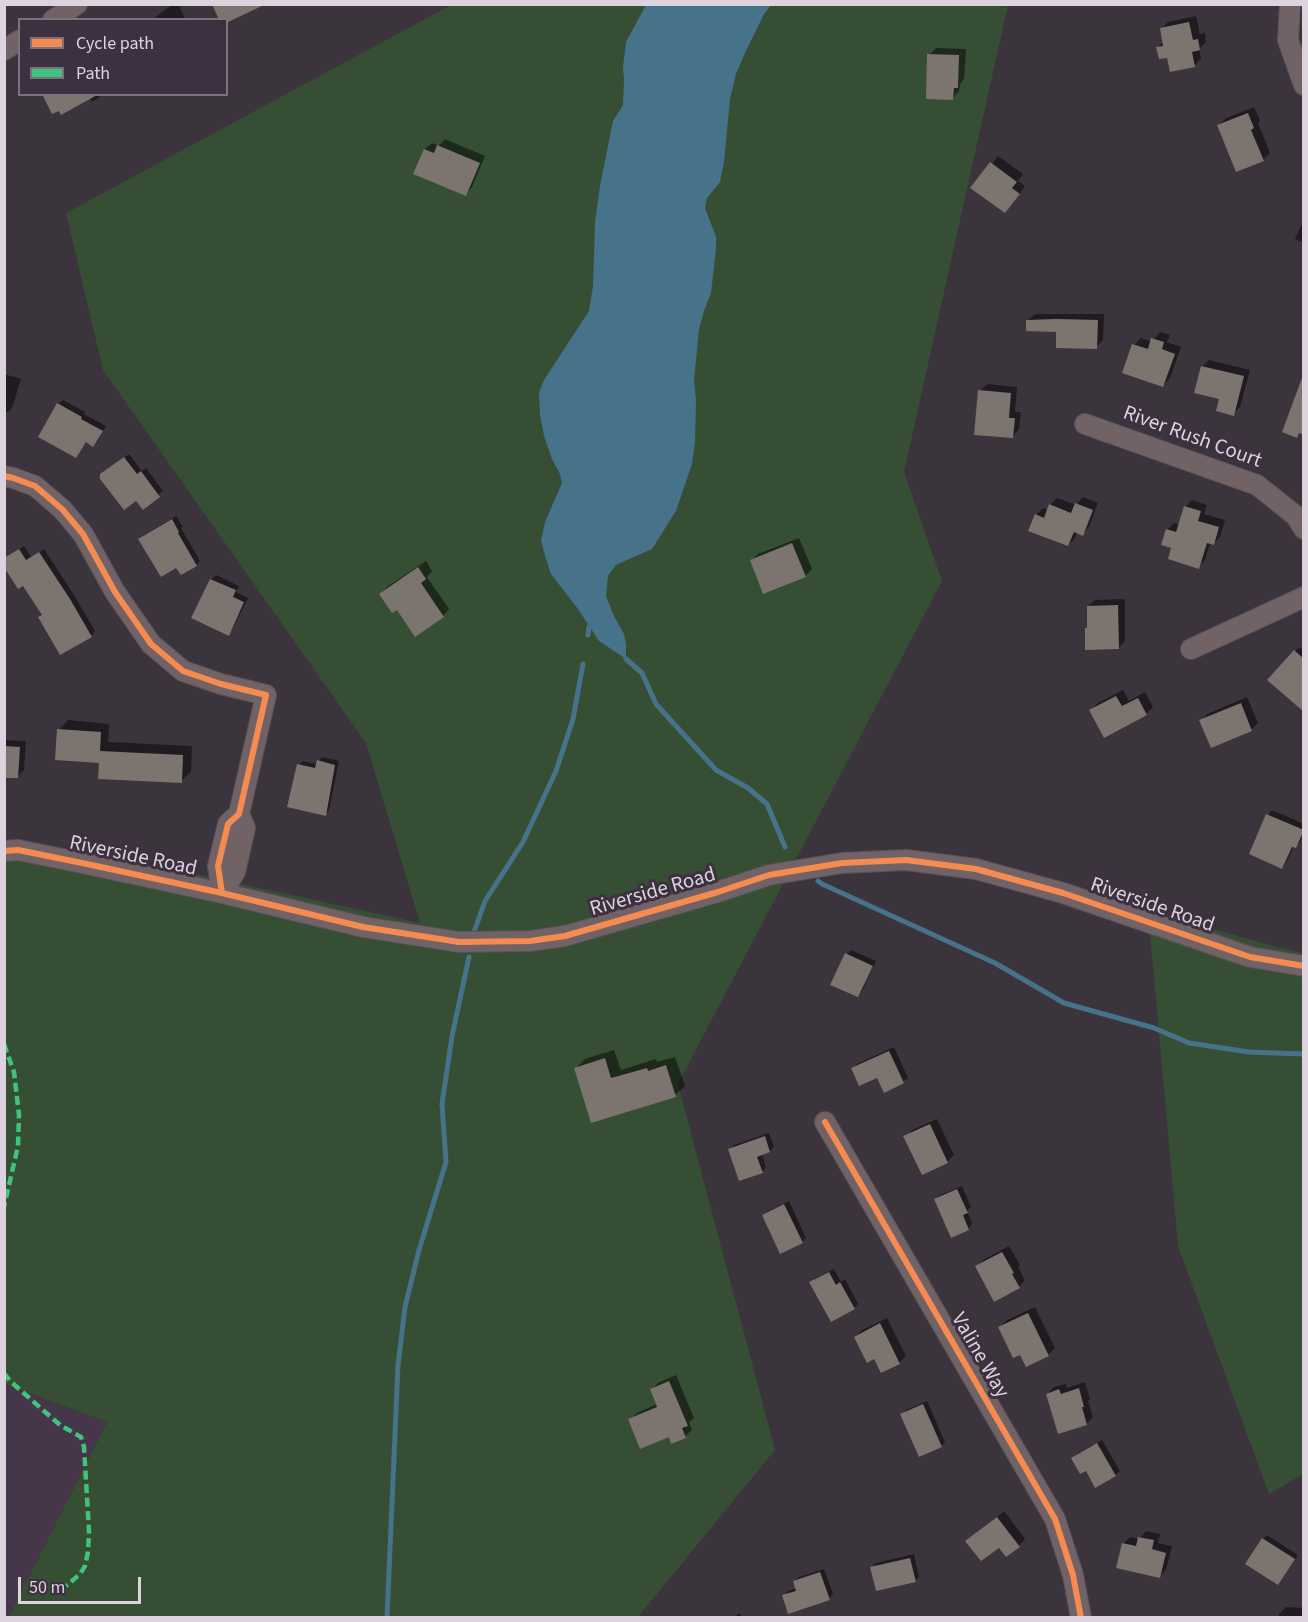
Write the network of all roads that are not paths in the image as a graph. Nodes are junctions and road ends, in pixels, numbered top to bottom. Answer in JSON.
{"nodes":[{"id":1,"x":77,"y":4,"type":"edge"},
{"id":2,"x":1290,"y":4,"type":"edge"},
{"id":3,"x":56,"y":18,"type":"edge"},
{"id":4,"x":18,"y":41,"type":"edge"},
{"id":5,"x":4,"y":50,"type":"edge"},
{"id":6,"x":1304,"y":85,"type":"edge"},
{"id":7,"x":1085,"y":424,"type":"dead end"},
{"id":8,"x":4,"y":476,"type":"edge"},
{"id":9,"x":1304,"y":529,"type":"edge"},
{"id":10,"x":1304,"y":597,"type":"edge"},
{"id":11,"x":1191,"y":649,"type":"dead end"},
{"id":12,"x":4,"y":851,"type":"edge"},
{"id":13,"x":222,"y":893,"type":"junction"},
{"id":14,"x":1304,"y":966,"type":"edge"},
{"id":15,"x":825,"y":1122,"type":"dead end"},
{"id":16,"x":1081,"y":1617,"type":"edge"}],
"edges":[{"from":1,"to":3,"type":"street"},
{"from":2,"to":6,"type":"street"},
{"from":4,"to":5,"type":"street"},
{"from":7,"to":9,"type":"street","name":"River Rush Court"},
{"from":8,"to":13,"type":"street"},
{"from":10,"to":11,"type":"street"},
{"from":12,"to":13,"type":"street","name":"Riverside Road"},
{"from":13,"to":14,"type":"street","name":"Riverside Road"},
{"from":15,"to":16,"type":"street","name":"Valine Way"}]}
